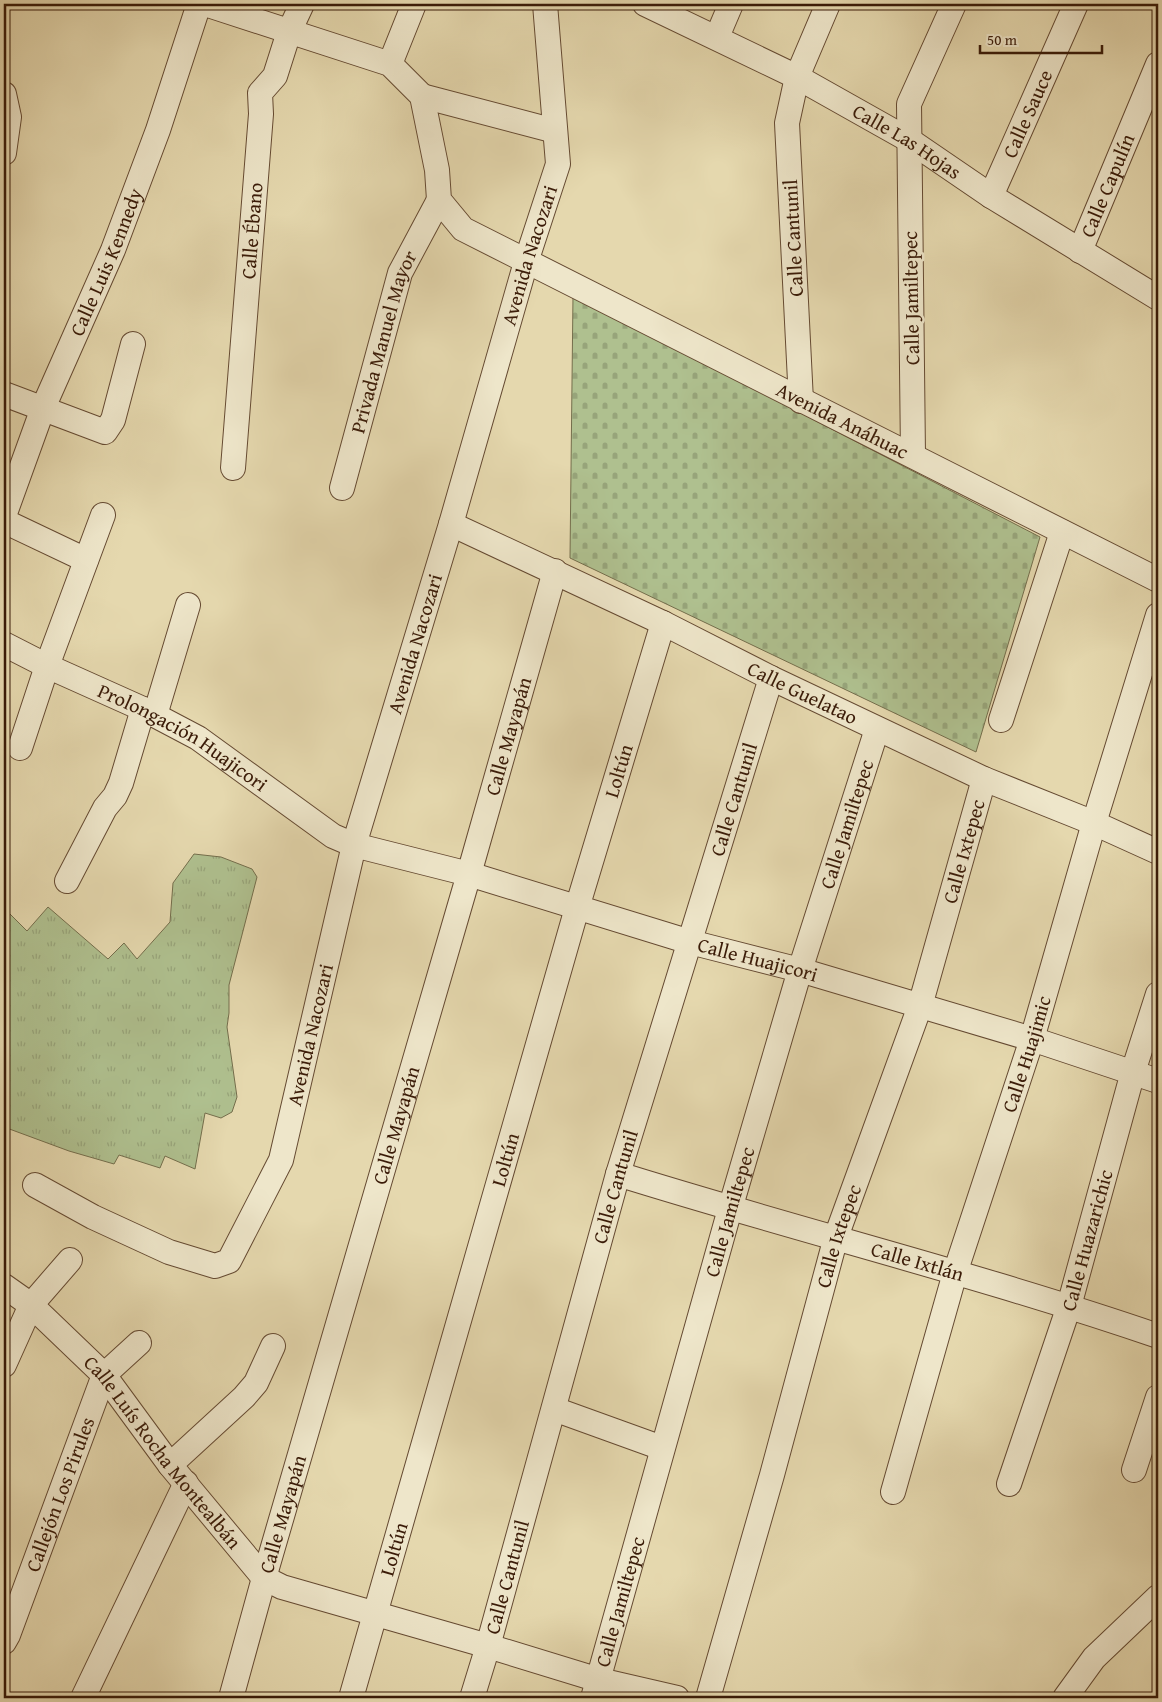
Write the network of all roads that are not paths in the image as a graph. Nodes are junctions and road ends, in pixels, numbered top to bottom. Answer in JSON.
{"nodes":[{"id":1,"x":199,"y":4,"type":"edge"},
{"id":2,"x":205,"y":4,"type":"edge"},
{"id":3,"x":302,"y":4,"type":"edge"},
{"id":4,"x":414,"y":4,"type":"edge"},
{"id":5,"x":645,"y":4,"type":"edge"},
{"id":6,"x":731,"y":4,"type":"edge"},
{"id":7,"x":828,"y":4,"type":"edge"},
{"id":8,"x":954,"y":4,"type":"edge"},
{"id":9,"x":1076,"y":4,"type":"edge"},
{"id":10,"x":543,"y":5,"type":"edge"},
{"id":11,"x":289,"y":32,"type":"junction"},
{"id":12,"x":717,"y":37,"type":"junction"},
{"id":13,"x":390,"y":64,"type":"junction"},
{"id":14,"x":1158,"y":64,"type":"edge"},
{"id":15,"x":797,"y":77,"type":"junction"},
{"id":16,"x":4,"y":94,"type":"edge"},
{"id":17,"x":422,"y":96,"type":"junction"},
{"id":18,"x":555,"y":131,"type":"junction"},
{"id":19,"x":909,"y":140,"type":"junction"},
{"id":20,"x":4,"y":152,"type":"edge"},
{"id":21,"x":992,"y":196,"type":"junction"},
{"id":22,"x":439,"y":200,"type":"junction"},
{"id":23,"x":1080,"y":251,"type":"junction"},
{"id":24,"x":526,"y":262,"type":"junction"},
{"id":25,"x":1158,"y":298,"type":"edge"},
{"id":26,"x":133,"y":344,"type":"dead end"},
{"id":27,"x":4,"y":394,"type":"edge"},
{"id":28,"x":801,"y":400,"type":"junction"},
{"id":29,"x":43,"y":408,"type":"junction"},
{"id":30,"x":913,"y":456,"type":"junction"},
{"id":31,"x":233,"y":468,"type":"dead end"},
{"id":32,"x":342,"y":488,"type":"dead end"},
{"id":33,"x":104,"y":515,"type":"dead end"},
{"id":34,"x":4,"y":516,"type":"edge"},
{"id":35,"x":4,"y":521,"type":"edge"},
{"id":36,"x":451,"y":524,"type":"junction"},
{"id":37,"x":1062,"y":532,"type":"junction"},
{"id":38,"x":86,"y":560,"type":"junction"},
{"id":39,"x":555,"y":571,"type":"junction"},
{"id":40,"x":1158,"y":580,"type":"edge"},
{"id":41,"x":188,"y":605,"type":"dead end"},
{"id":42,"x":1158,"y":615,"type":"edge"},
{"id":43,"x":663,"y":622,"type":"junction"},
{"id":44,"x":4,"y":644,"type":"edge"},
{"id":45,"x":47,"y":666,"type":"junction"},
{"id":46,"x":772,"y":678,"type":"junction"},
{"id":47,"x":149,"y":712,"type":"junction"},
{"id":48,"x":1001,"y":720,"type":"dead end"},
{"id":49,"x":877,"y":729,"type":"junction"},
{"id":50,"x":20,"y":748,"type":"dead end"},
{"id":51,"x":984,"y":779,"type":"junction"},
{"id":52,"x":1094,"y":823,"type":"junction"},
{"id":53,"x":354,"y":845,"type":"junction"},
{"id":54,"x":1158,"y":852,"type":"edge"},
{"id":55,"x":469,"y":874,"type":"junction"},
{"id":56,"x":67,"y":880,"type":"dead end"},
{"id":57,"x":577,"y":908,"type":"junction"},
{"id":58,"x":690,"y":942,"type":"junction"},
{"id":59,"x":800,"y":970,"type":"junction"},
{"id":60,"x":1158,"y":994,"type":"edge"},
{"id":61,"x":920,"y":1006,"type":"junction"},
{"id":62,"x":1032,"y":1039,"type":"junction"},
{"id":63,"x":1133,"y":1072,"type":"junction"},
{"id":64,"x":1158,"y":1081,"type":"edge"},
{"id":65,"x":618,"y":1174,"type":"junction"},
{"id":66,"x":35,"y":1184,"type":"dead end"},
{"id":67,"x":730,"y":1209,"type":"junction"},
{"id":68,"x":836,"y":1237,"type":"junction"},
{"id":69,"x":70,"y":1260,"type":"dead end"},
{"id":70,"x":955,"y":1273,"type":"junction"},
{"id":71,"x":4,"y":1286,"type":"edge"},
{"id":72,"x":32,"y":1305,"type":"junction"},
{"id":73,"x":1070,"y":1306,"type":"junction"},
{"id":74,"x":1158,"y":1336,"type":"edge"},
{"id":75,"x":139,"y":1344,"type":"dead end"},
{"id":76,"x":272,"y":1346,"type":"dead end"},
{"id":77,"x":4,"y":1365,"type":"edge"},
{"id":78,"x":104,"y":1375,"type":"junction"},
{"id":79,"x":1158,"y":1397,"type":"edge"},
{"id":80,"x":554,"y":1409,"type":"junction"},
{"id":81,"x":662,"y":1448,"type":"junction"},
{"id":82,"x":170,"y":1465,"type":"junction"},
{"id":83,"x":1134,"y":1470,"type":"dead end"},
{"id":84,"x":186,"y":1483,"type":"junction"},
{"id":85,"x":1009,"y":1484,"type":"dead end"},
{"id":86,"x":893,"y":1492,"type":"dead end"},
{"id":87,"x":264,"y":1578,"type":"junction"},
{"id":88,"x":1158,"y":1596,"type":"edge"},
{"id":89,"x":375,"y":1615,"type":"junction"},
{"id":90,"x":4,"y":1642,"type":"edge"},
{"id":91,"x":488,"y":1646,"type":"junction"},
{"id":92,"x":234,"y":1689,"type":"edge"},
{"id":93,"x":596,"y":1689,"type":"edge"},
{"id":94,"x":83,"y":1698,"type":"edge"},
{"id":95,"x":216,"y":1698,"type":"edge"},
{"id":96,"x":351,"y":1698,"type":"edge"},
{"id":97,"x":472,"y":1698,"type":"edge"},
{"id":98,"x":677,"y":1698,"type":"edge"},
{"id":99,"x":708,"y":1698,"type":"edge"},
{"id":100,"x":1065,"y":1698,"type":"edge"}],
"edges":[{"from":1,"to":29,"type":"street","name":"Calle Luis Kennedy"},
{"from":2,"to":11,"type":"street"},
{"from":3,"to":11,"type":"street","name":"Calle Ébano"},
{"from":4,"to":13,"type":"street"},
{"from":5,"to":12,"type":"street","name":"Calle Las Hojas"},
{"from":6,"to":12,"type":"street"},
{"from":7,"to":15,"type":"street","name":"Calle Cantunil"},
{"from":8,"to":19,"type":"street","name":"Calle Jamiltepec"},
{"from":9,"to":21,"type":"street","name":"Calle Sauce"},
{"from":10,"to":18,"type":"street","name":"Avenida Nacozari"},
{"from":11,"to":13,"type":"street"},
{"from":11,"to":31,"type":"street","name":"Calle Ébano"},
{"from":12,"to":15,"type":"street","name":"Calle Las Hojas"},
{"from":13,"to":17,"type":"street"},
{"from":14,"to":23,"type":"street","name":"Calle Capulín"},
{"from":15,"to":19,"type":"street","name":"Calle Las Hojas"},
{"from":15,"to":28,"type":"street","name":"Calle Cantunil"},
{"from":16,"to":20,"type":"street"},
{"from":17,"to":18,"type":"street"},
{"from":17,"to":22,"type":"street"},
{"from":18,"to":24,"type":"street","name":"Avenida Nacozari"},
{"from":19,"to":21,"type":"street","name":"Calle Las Hojas"},
{"from":19,"to":30,"type":"street","name":"Calle Jamiltepec"},
{"from":21,"to":23,"type":"street","name":"Calle Las Hojas"},
{"from":22,"to":24,"type":"street","name":"Avenida Anáhuac"},
{"from":22,"to":32,"type":"street","name":"Privada Manuel Mayor"},
{"from":23,"to":25,"type":"street","name":"Calle Las Hojas"},
{"from":24,"to":28,"type":"street","name":"Avenida Anáhuac"},
{"from":24,"to":36,"type":"street","name":"Avenida Nacozari"},
{"from":26,"to":29,"type":"street"},
{"from":27,"to":29,"type":"street"},
{"from":28,"to":30,"type":"street","name":"Avenida Anáhuac"},
{"from":29,"to":34,"type":"street","name":"Calle Luis Kennedy"},
{"from":30,"to":37,"type":"street","name":"Avenida Anáhuac"},
{"from":33,"to":38,"type":"street"},
{"from":35,"to":38,"type":"street"},
{"from":36,"to":39,"type":"street","name":"Calle Guelatao"},
{"from":36,"to":53,"type":"street","name":"Avenida Nacozari"},
{"from":37,"to":40,"type":"street","name":"Avenida Anáhuac"},
{"from":37,"to":48,"type":"street"},
{"from":38,"to":45,"type":"street"},
{"from":39,"to":43,"type":"street","name":"Calle Guelatao"},
{"from":39,"to":55,"type":"street","name":"Calle Mayapán"},
{"from":41,"to":47,"type":"street"},
{"from":42,"to":52,"type":"street","name":"Calle Huajimic"},
{"from":43,"to":46,"type":"street","name":"Calle Guelatao"},
{"from":43,"to":57,"type":"street","name":"Loltún"},
{"from":44,"to":45,"type":"street","name":"Prolongación Huajicori"},
{"from":45,"to":47,"type":"street","name":"Prolongación Huajicori"},
{"from":45,"to":50,"type":"street"},
{"from":46,"to":49,"type":"street","name":"Calle Guelatao"},
{"from":46,"to":58,"type":"street","name":"Calle Cantunil"},
{"from":47,"to":53,"type":"street","name":"Prolongación Huajicori"},
{"from":47,"to":56,"type":"street"},
{"from":49,"to":51,"type":"street","name":"Calle Guelatao"},
{"from":49,"to":59,"type":"street","name":"Calle Jamiltepec"},
{"from":51,"to":52,"type":"street","name":"Calle Guelatao"},
{"from":51,"to":61,"type":"street","name":"Calle Ixtepec"},
{"from":52,"to":54,"type":"street","name":"Calle Guelatao"},
{"from":52,"to":62,"type":"street","name":"Calle Huajimic"},
{"from":53,"to":55,"type":"street","name":"Calle Huajicori"},
{"from":53,"to":66,"type":"street","name":"Avenida Nacozari"},
{"from":55,"to":57,"type":"street","name":"Calle Huajicori"},
{"from":55,"to":87,"type":"street","name":"Calle Mayapán"},
{"from":57,"to":58,"type":"street","name":"Calle Huajicori"},
{"from":57,"to":89,"type":"street","name":"Loltún"},
{"from":58,"to":59,"type":"street","name":"Calle Huajicori"},
{"from":58,"to":65,"type":"street","name":"Calle Cantunil"},
{"from":59,"to":61,"type":"street","name":"Calle Huajicori"},
{"from":59,"to":67,"type":"street","name":"Calle Jamiltepec"},
{"from":60,"to":63,"type":"street","name":"Calle Huazarichic"},
{"from":61,"to":62,"type":"street","name":"Calle Huajicori"},
{"from":61,"to":68,"type":"street","name":"Calle Ixtepec"},
{"from":62,"to":63,"type":"street","name":"Calle Huajicori"},
{"from":62,"to":70,"type":"street","name":"Calle Huajimic"},
{"from":63,"to":64,"type":"street","name":"Calle Huajicori"},
{"from":63,"to":73,"type":"street","name":"Calle Huazarichic"},
{"from":65,"to":67,"type":"street","name":"Calle Ixtlán"},
{"from":65,"to":80,"type":"street","name":"Calle Cantunil"},
{"from":67,"to":68,"type":"street","name":"Calle Ixtlán"},
{"from":67,"to":81,"type":"street","name":"Calle Jamiltepec"},
{"from":68,"to":70,"type":"street","name":"Calle Ixtlán"},
{"from":68,"to":99,"type":"street","name":"Calle Ixtepec"},
{"from":69,"to":72,"type":"street"},
{"from":70,"to":73,"type":"street","name":"Calle Ixtlán"},
{"from":70,"to":86,"type":"street","name":"Calle Huajimic"},
{"from":71,"to":72,"type":"street","name":"Calle Luís Rocha Montealbán"},
{"from":72,"to":77,"type":"street"},
{"from":72,"to":78,"type":"street","name":"Calle Luís Rocha Montealbán"},
{"from":73,"to":74,"type":"street","name":"Calle Ixtlán"},
{"from":73,"to":85,"type":"street","name":"Calle Huazarichic"},
{"from":75,"to":78,"type":"street"},
{"from":76,"to":82,"type":"street"},
{"from":78,"to":82,"type":"street","name":"Calle Luís Rocha Montealbán"},
{"from":78,"to":90,"type":"street","name":"Callejón Los Pirules"},
{"from":79,"to":83,"type":"street"},
{"from":80,"to":81,"type":"street"},
{"from":80,"to":91,"type":"street","name":"Calle Cantunil"},
{"from":81,"to":93,"type":"street","name":"Calle Jamiltepec"},
{"from":82,"to":84,"type":"street","name":"Calle Luís Rocha Montealbán"},
{"from":84,"to":87,"type":"street","name":"Calle Luís Rocha Montealbán"},
{"from":84,"to":94,"type":"street"},
{"from":87,"to":89,"type":"street","name":"Calle Luís Rocha Montealbán"},
{"from":87,"to":92,"type":"street","name":"Calle Mayapán"},
{"from":88,"to":100,"type":"street"},
{"from":89,"to":91,"type":"street","name":"Calle Luís Rocha Montealbán"},
{"from":89,"to":96,"type":"street","name":"Loltún"},
{"from":91,"to":93,"type":"street","name":"Calle Luís Rocha Montealbán"},
{"from":91,"to":97,"type":"street","name":"Calle Cantunil"},
{"from":92,"to":95,"type":"street","name":"Calle Mayapán"},
{"from":93,"to":98,"type":"street","name":"Calle Luís Rocha Montealbán"}]}
